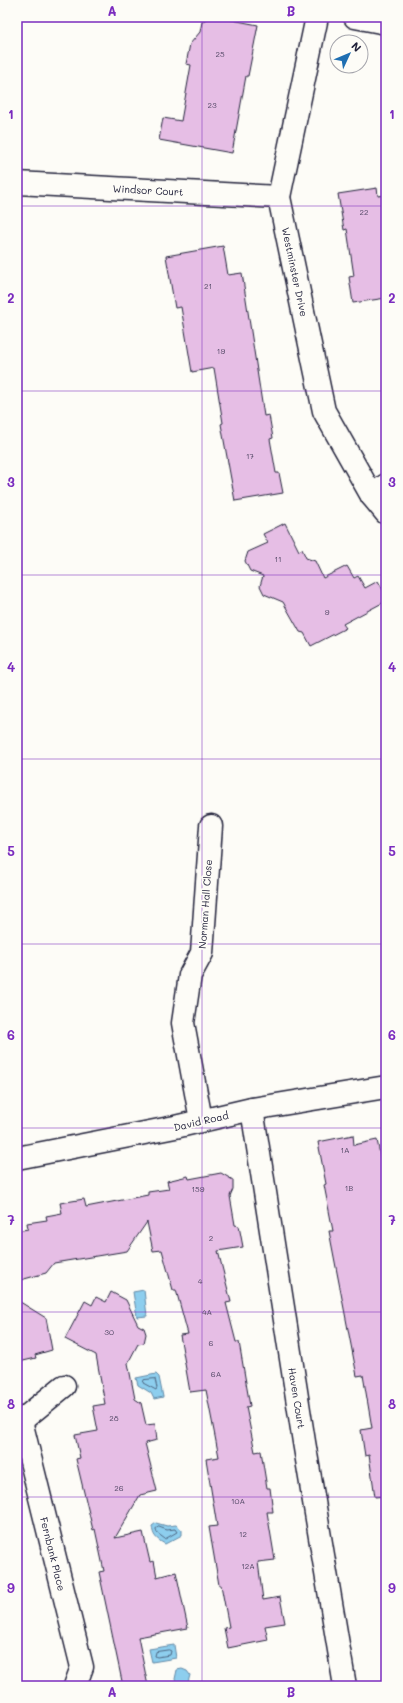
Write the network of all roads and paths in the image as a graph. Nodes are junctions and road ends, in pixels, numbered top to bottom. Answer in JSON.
{"nodes":[{"id":1,"x":317,"y":17,"type":"edge"},
{"id":2,"x":355,"y":17,"type":"edge"},
{"id":3,"x":386,"y":22,"type":"edge"},
{"id":4,"x":17,"y":183,"type":"edge"},
{"id":5,"x":279,"y":197,"type":"junction"},
{"id":6,"x":379,"y":491,"type":"edge"},
{"id":7,"x":386,"y":512,"type":"edge"},
{"id":8,"x":211,"y":826,"type":"dead end"},
{"id":9,"x":386,"y":1087,"type":"edge"},
{"id":10,"x":252,"y":1110,"type":"junction"},
{"id":11,"x":201,"y":1120,"type":"junction"},
{"id":12,"x":17,"y":1158,"type":"edge"},
{"id":13,"x":64,"y":1386,"type":"dead end"},
{"id":14,"x":19,"y":1420,"type":"edge"},
{"id":15,"x":75,"y":1686,"type":"edge"},
{"id":16,"x":345,"y":1686,"type":"edge"}],
"edges":[{"from":1,"to":5,"type":"street","name":"Westminster Drive"},
{"from":2,"to":3,"type":"street"},
{"from":4,"to":5,"type":"street","name":"Windsor Court"},
{"from":5,"to":6,"type":"street","name":"Westminster Drive"},
{"from":6,"to":7,"type":"street","name":"Westminster Drive"},
{"from":8,"to":11,"type":"street","name":"Norman Hall Close"},
{"from":9,"to":10,"type":"street","name":"David Road"},
{"from":10,"to":11,"type":"street","name":"David Road"},
{"from":10,"to":16,"type":"street","name":"Haven Court"},
{"from":11,"to":12,"type":"street","name":"David Road"},
{"from":13,"to":14,"type":"street","name":"Fernbank Place"},
{"from":14,"to":15,"type":"street","name":"Fernbank Place"}]}
